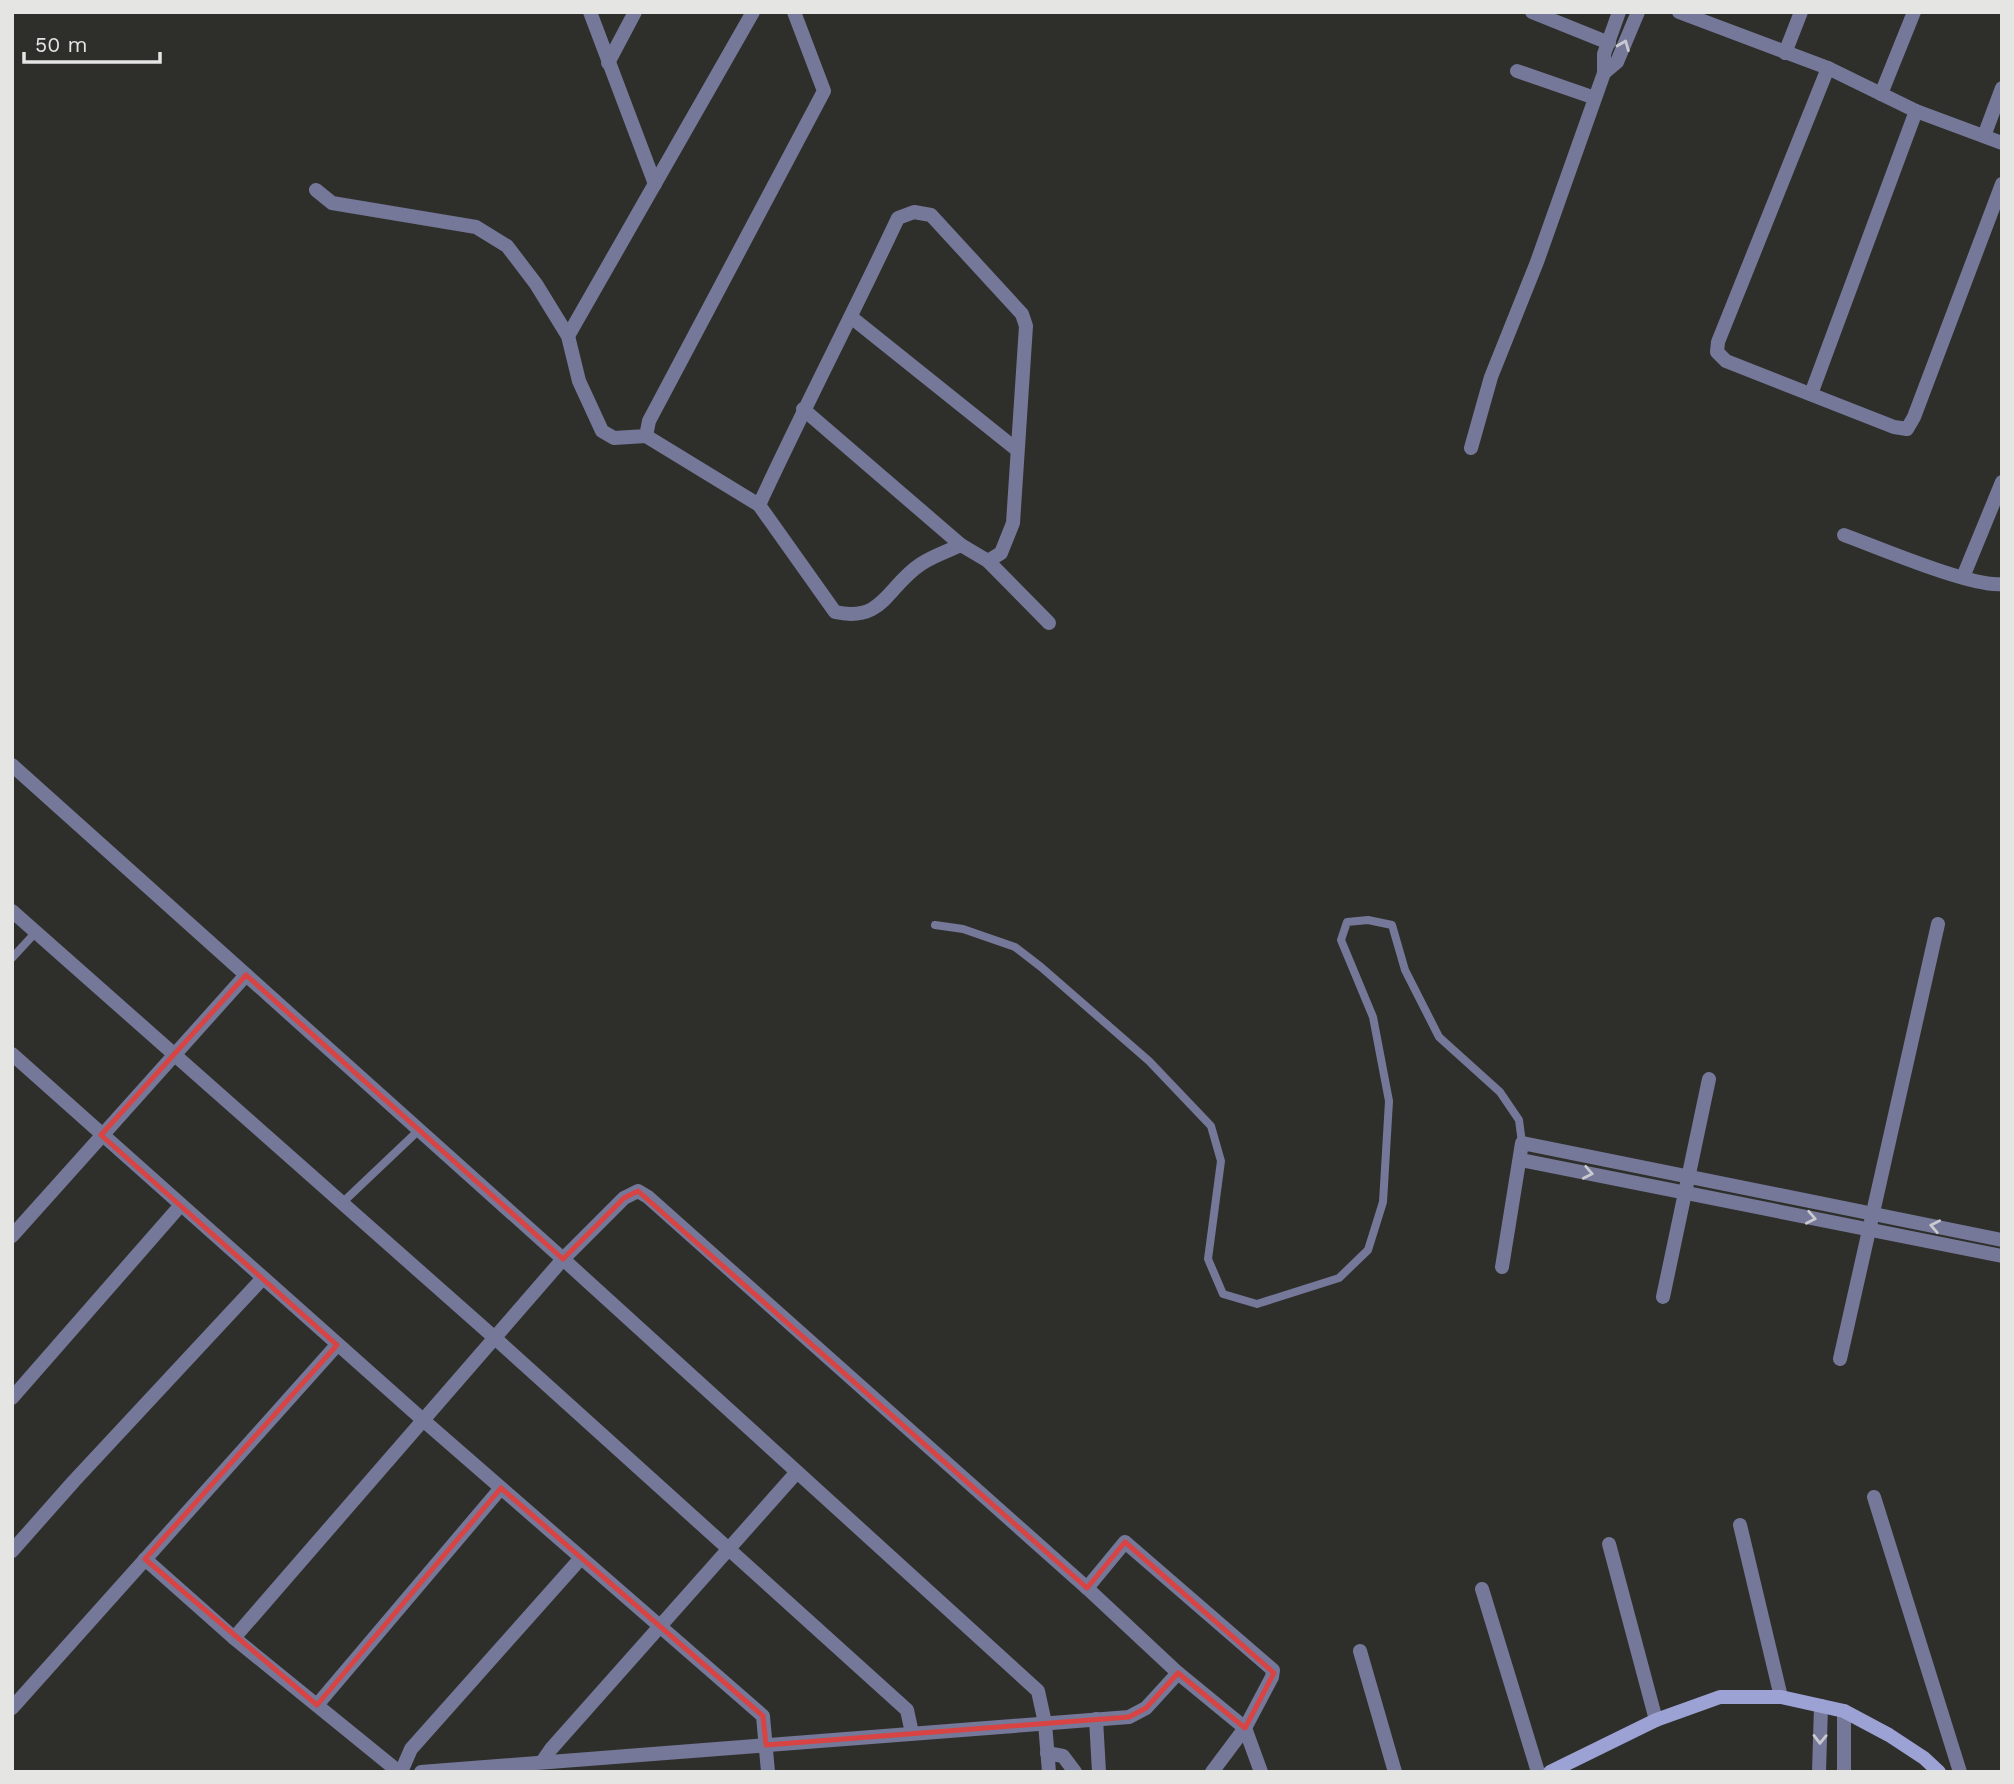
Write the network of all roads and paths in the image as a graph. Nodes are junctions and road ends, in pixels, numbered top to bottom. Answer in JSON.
{"nodes":[{"id":1,"x":590,"y":12,"type":"edge"},
{"id":2,"x":635,"y":12,"type":"edge"},
{"id":3,"x":753,"y":12,"type":"edge"},
{"id":4,"x":794,"y":12,"type":"edge"},
{"id":5,"x":1532,"y":12,"type":"edge"},
{"id":6,"x":1619,"y":12,"type":"edge"},
{"id":7,"x":1638,"y":12,"type":"edge"},
{"id":8,"x":1679,"y":12,"type":"edge"},
{"id":9,"x":1801,"y":12,"type":"edge"},
{"id":10,"x":1914,"y":12,"type":"edge"},
{"id":11,"x":1609,"y":43,"type":"junction"},
{"id":12,"x":1785,"y":54,"type":"junction"},
{"id":13,"x":608,"y":63,"type":"junction"},
{"id":14,"x":1828,"y":68,"type":"junction"},
{"id":15,"x":1517,"y":71,"type":"dead end"},
{"id":16,"x":1604,"y":73,"type":"junction"},
{"id":17,"x":2002,"y":88,"type":"edge"},
{"id":18,"x":1881,"y":93,"type":"junction"},
{"id":19,"x":1595,"y":98,"type":"junction"},
{"id":20,"x":1916,"y":111,"type":"junction"},
{"id":21,"x":1984,"y":136,"type":"junction"},
{"id":22,"x":2002,"y":144,"type":"edge"},
{"id":23,"x":655,"y":184,"type":"junction"},
{"id":24,"x":2002,"y":184,"type":"edge"},
{"id":25,"x":316,"y":190,"type":"dead end"},
{"id":26,"x":851,"y":317,"type":"junction"},
{"id":27,"x":568,"y":336,"type":"junction"},
{"id":28,"x":1811,"y":394,"type":"junction"},
{"id":29,"x":803,"y":409,"type":"junction"},
{"id":30,"x":646,"y":436,"type":"junction"},
{"id":31,"x":1471,"y":448,"type":"dead end"},
{"id":32,"x":1016,"y":449,"type":"junction"},
{"id":33,"x":2002,"y":482,"type":"edge"},
{"id":34,"x":759,"y":505,"type":"junction"},
{"id":35,"x":1844,"y":535,"type":"dead end"},
{"id":36,"x":961,"y":545,"type":"junction"},
{"id":37,"x":988,"y":561,"type":"junction"},
{"id":38,"x":1963,"y":577,"type":"junction"},
{"id":39,"x":2002,"y":584,"type":"edge"},
{"id":40,"x":1049,"y":623,"type":"dead end"},
{"id":41,"x":12,"y":765,"type":"edge"},
{"id":42,"x":12,"y":911,"type":"edge"},
{"id":43,"x":1938,"y":924,"type":"dead end"},
{"id":44,"x":935,"y":925,"type":"dead end"},
{"id":45,"x":36,"y":932,"type":"junction"},
{"id":46,"x":12,"y":958,"type":"edge"},
{"id":47,"x":246,"y":975,"type":"junction"},
{"id":48,"x":175,"y":1054,"type":"junction"},
{"id":49,"x":14,"y":1060,"type":"edge"},
{"id":50,"x":1709,"y":1079,"type":"dead end"},
{"id":51,"x":419,"y":1130,"type":"junction"},
{"id":52,"x":101,"y":1135,"type":"junction"},
{"id":53,"x":1522,"y":1143,"type":"junction"},
{"id":54,"x":1521,"y":1160,"type":"junction"},
{"id":55,"x":1688,"y":1177,"type":"junction"},
{"id":56,"x":1685,"y":1193,"type":"junction"},
{"id":57,"x":341,"y":1204,"type":"junction"},
{"id":58,"x":180,"y":1206,"type":"junction"},
{"id":59,"x":1872,"y":1214,"type":"junction"},
{"id":60,"x":1869,"y":1230,"type":"junction"},
{"id":61,"x":12,"y":1236,"type":"edge"},
{"id":62,"x":2002,"y":1240,"type":"edge"},
{"id":63,"x":2002,"y":1256,"type":"edge"},
{"id":64,"x":563,"y":1259,"type":"junction"},
{"id":65,"x":1502,"y":1267,"type":"dead end"},
{"id":66,"x":263,"y":1278,"type":"junction"},
{"id":67,"x":1662,"y":1297,"type":"dead end"},
{"id":68,"x":496,"y":1339,"type":"junction"},
{"id":69,"x":337,"y":1345,"type":"junction"},
{"id":70,"x":1840,"y":1359,"type":"dead end"},
{"id":71,"x":12,"y":1398,"type":"edge"},
{"id":72,"x":423,"y":1420,"type":"junction"},
{"id":73,"x":797,"y":1472,"type":"junction"},
{"id":74,"x":501,"y":1488,"type":"junction"},
{"id":75,"x":1874,"y":1497,"type":"dead end"},
{"id":76,"x":1740,"y":1525,"type":"dead end"},
{"id":77,"x":1609,"y":1544,"type":"dead end"},
{"id":78,"x":729,"y":1549,"type":"junction"},
{"id":79,"x":12,"y":1551,"type":"edge"},
{"id":80,"x":581,"y":1558,"type":"junction"},
{"id":81,"x":145,"y":1559,"type":"junction"},
{"id":82,"x":1087,"y":1588,"type":"junction"},
{"id":83,"x":1482,"y":1590,"type":"dead end"},
{"id":84,"x":660,"y":1626,"type":"junction"},
{"id":85,"x":234,"y":1638,"type":"junction"},
{"id":86,"x":1360,"y":1651,"type":"dead end"},
{"id":87,"x":1178,"y":1673,"type":"junction"},
{"id":88,"x":1781,"y":1697,"type":"junction"},
{"id":89,"x":317,"y":1705,"type":"junction"},
{"id":90,"x":1821,"y":1706,"type":"junction"},
{"id":91,"x":12,"y":1708,"type":"edge"},
{"id":92,"x":1844,"y":1711,"type":"junction"},
{"id":93,"x":1096,"y":1719,"type":"junction"},
{"id":94,"x":1656,"y":1720,"type":"junction"},
{"id":95,"x":1045,"y":1723,"type":"junction"},
{"id":96,"x":1245,"y":1728,"type":"junction"},
{"id":97,"x":912,"y":1733,"type":"junction"},
{"id":98,"x":766,"y":1745,"type":"junction"},
{"id":99,"x":1047,"y":1753,"type":"junction"},
{"id":100,"x":542,"y":1762,"type":"junction"},
{"id":101,"x":1924,"y":1765,"type":"edge"},
{"id":102,"x":400,"y":1772,"type":"edge"},
{"id":103,"x":421,"y":1772,"type":"edge"},
{"id":104,"x":768,"y":1772,"type":"edge"},
{"id":105,"x":1049,"y":1772,"type":"edge"},
{"id":106,"x":1075,"y":1772,"type":"edge"},
{"id":107,"x":1099,"y":1772,"type":"edge"},
{"id":108,"x":1212,"y":1772,"type":"edge"},
{"id":109,"x":1261,"y":1772,"type":"edge"},
{"id":110,"x":1395,"y":1772,"type":"edge"},
{"id":111,"x":1538,"y":1772,"type":"edge"},
{"id":112,"x":1550,"y":1772,"type":"edge"},
{"id":113,"x":1819,"y":1772,"type":"edge"},
{"id":114,"x":1844,"y":1772,"type":"edge"},
{"id":115,"x":1939,"y":1772,"type":"edge"},
{"id":116,"x":1959,"y":1772,"type":"edge"}],
"edges":[{"from":1,"to":13,"type":"street"},
{"from":2,"to":13,"type":"street"},
{"from":3,"to":23,"type":"street"},
{"from":4,"to":30,"type":"street"},
{"from":5,"to":11,"type":"street"},
{"from":6,"to":11,"type":"street"},
{"from":16,"to":7,"type":"street","one_way":true},
{"from":8,"to":12,"type":"street"},
{"from":9,"to":12,"type":"street"},
{"from":10,"to":18,"type":"street"},
{"from":11,"to":16,"type":"street"},
{"from":12,"to":14,"type":"street"},
{"from":13,"to":23,"type":"street"},
{"from":14,"to":18,"type":"street"},
{"from":14,"to":28,"type":"street"},
{"from":15,"to":19,"type":"street"},
{"from":16,"to":19,"type":"street"},
{"from":17,"to":21,"type":"street"},
{"from":18,"to":20,"type":"street"},
{"from":19,"to":31,"type":"street"},
{"from":20,"to":21,"type":"street"},
{"from":20,"to":28,"type":"street"},
{"from":21,"to":22,"type":"street"},
{"from":23,"to":27,"type":"street"},
{"from":24,"to":28,"type":"street"},
{"from":25,"to":27,"type":"street"},
{"from":26,"to":29,"type":"street"},
{"from":26,"to":32,"type":"street"},
{"from":26,"to":32,"type":"street"},
{"from":27,"to":30,"type":"street"},
{"from":29,"to":34,"type":"street"},
{"from":29,"to":36,"type":"street"},
{"from":30,"to":34,"type":"street"},
{"from":32,"to":37,"type":"street"},
{"from":33,"to":38,"type":"street"},
{"from":34,"to":36,"type":"street"},
{"from":35,"to":38,"type":"street"},
{"from":36,"to":37,"type":"street"},
{"from":37,"to":40,"type":"street"},
{"from":38,"to":39,"type":"street"},
{"from":41,"to":47,"type":"street"},
{"from":42,"to":45,"type":"street"},
{"from":43,"to":59,"type":"street"},
{"from":44,"to":53,"type":"lane"},
{"from":45,"to":46,"type":"lane"},
{"from":45,"to":48,"type":"street"},
{"from":47,"to":48,"type":"street"},
{"from":47,"to":51,"type":"street"},
{"from":48,"to":52,"type":"street"},
{"from":48,"to":57,"type":"street"},
{"from":49,"to":52,"type":"street"},
{"from":50,"to":55,"type":"street"},
{"from":51,"to":57,"type":"lane"},
{"from":51,"to":64,"type":"street"},
{"from":52,"to":58,"type":"street"},
{"from":52,"to":61,"type":"street"},
{"from":53,"to":54,"type":"street"},
{"from":53,"to":55,"type":"street"},
{"from":54,"to":56,"type":"street","one_way":true},
{"from":54,"to":65,"type":"street"},
{"from":55,"to":56,"type":"street"},
{"from":55,"to":59,"type":"street"},
{"from":56,"to":60,"type":"street","one_way":true},
{"from":56,"to":67,"type":"street"},
{"from":57,"to":68,"type":"street"},
{"from":58,"to":66,"type":"street"},
{"from":58,"to":71,"type":"street"},
{"from":59,"to":60,"type":"street"},
{"from":62,"to":59,"type":"street","one_way":true},
{"from":60,"to":63,"type":"street"},
{"from":60,"to":70,"type":"street"},
{"from":64,"to":68,"type":"street"},
{"from":64,"to":73,"type":"street"},
{"from":64,"to":82,"type":"street"},
{"from":66,"to":69,"type":"street"},
{"from":66,"to":79,"type":"street"},
{"from":68,"to":72,"type":"street"},
{"from":68,"to":78,"type":"street"},
{"from":69,"to":72,"type":"street"},
{"from":69,"to":81,"type":"street"},
{"from":72,"to":74,"type":"street"},
{"from":72,"to":85,"type":"street"},
{"from":73,"to":78,"type":"street"},
{"from":73,"to":95,"type":"street"},
{"from":74,"to":80,"type":"street"},
{"from":74,"to":89,"type":"street"},
{"from":75,"to":116,"type":"street"},
{"from":76,"to":88,"type":"street"},
{"from":77,"to":94,"type":"street"},
{"from":78,"to":84,"type":"street"},
{"from":78,"to":97,"type":"street"},
{"from":80,"to":84,"type":"street"},
{"from":80,"to":102,"type":"street"},
{"from":81,"to":85,"type":"street"},
{"from":81,"to":91,"type":"street"},
{"from":82,"to":87,"type":"street"},
{"from":82,"to":96,"type":"street"},
{"from":83,"to":111,"type":"street"},
{"from":84,"to":98,"type":"street"},
{"from":84,"to":100,"type":"street"},
{"from":85,"to":89,"type":"street"},
{"from":86,"to":110,"type":"street"},
{"from":87,"to":93,"type":"street"},
{"from":87,"to":96,"type":"street"},
{"from":88,"to":90,"type":"main road"},
{"from":88,"to":94,"type":"main road"},
{"from":89,"to":102,"type":"street"},
{"from":90,"to":92,"type":"main road"},
{"from":90,"to":113,"type":"street","one_way":true},
{"from":92,"to":101,"type":"main road"},
{"from":92,"to":114,"type":"street"},
{"from":93,"to":95,"type":"street"},
{"from":93,"to":107,"type":"street"},
{"from":94,"to":112,"type":"main road"},
{"from":95,"to":97,"type":"street"},
{"from":95,"to":99,"type":"street"},
{"from":96,"to":108,"type":"street"},
{"from":96,"to":109,"type":"street"},
{"from":97,"to":98,"type":"street"},
{"from":98,"to":100,"type":"street"},
{"from":98,"to":104,"type":"street"},
{"from":99,"to":105,"type":"street"},
{"from":99,"to":106,"type":"street"},
{"from":100,"to":103,"type":"street"},
{"from":101,"to":115,"type":"main road"}]}
